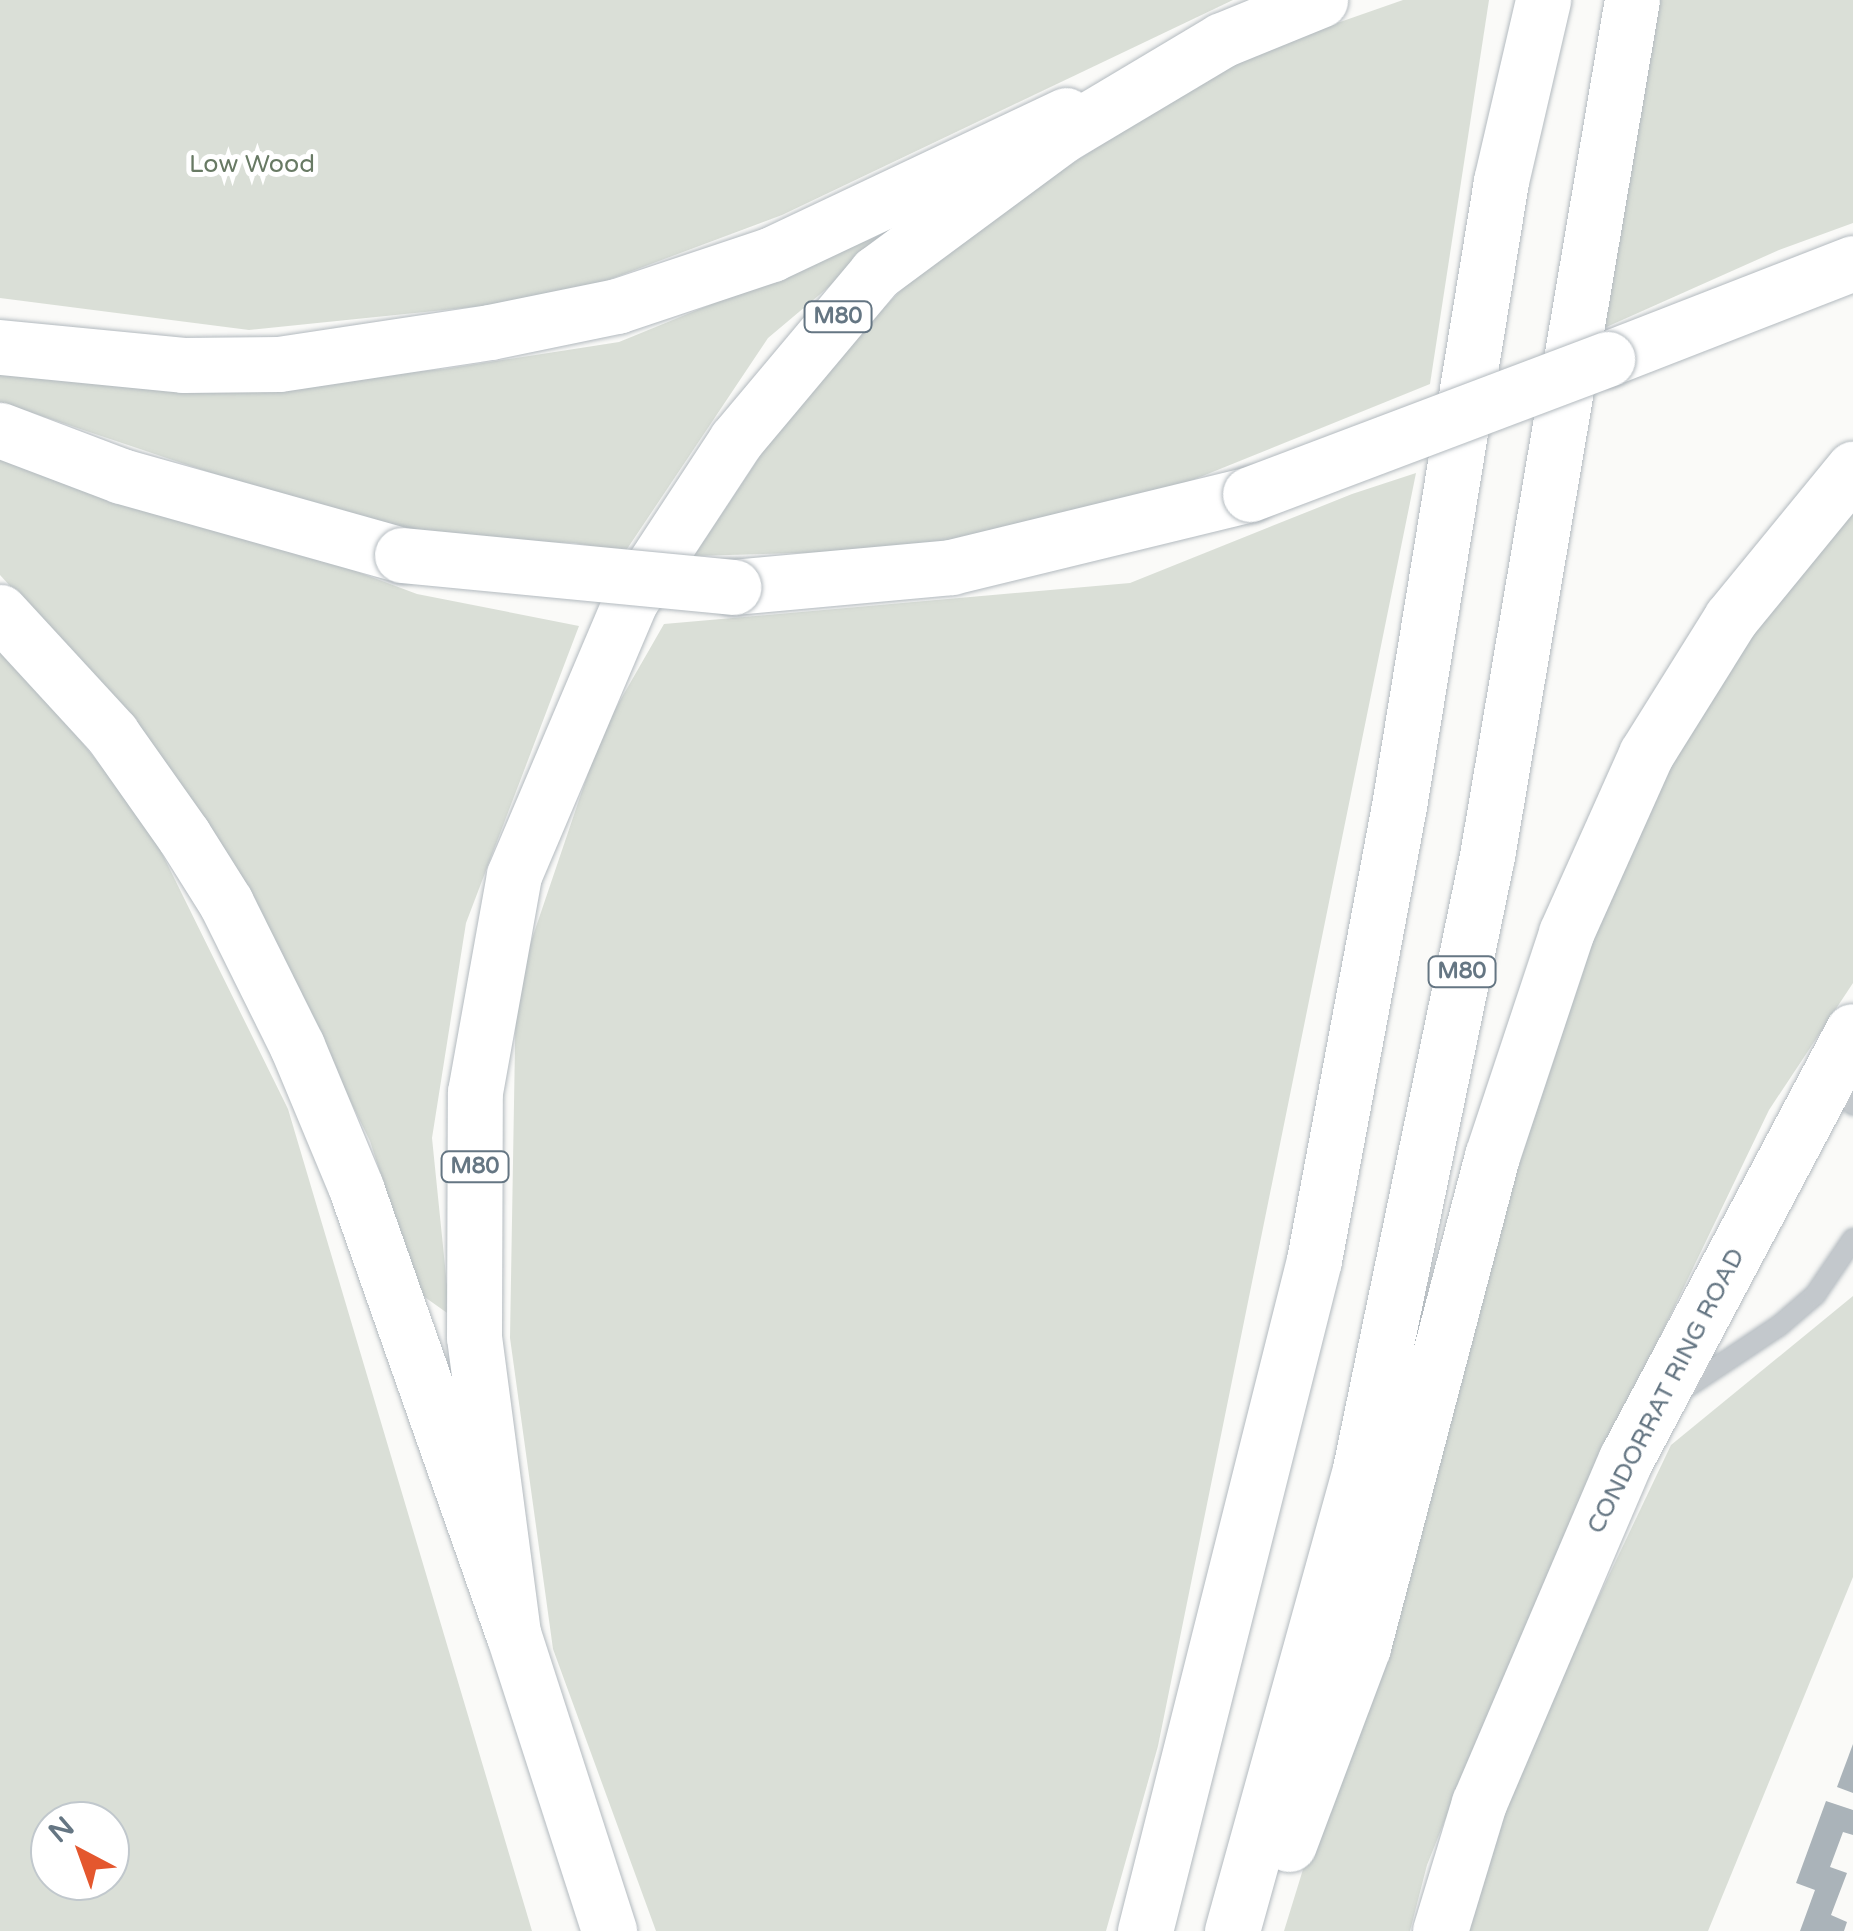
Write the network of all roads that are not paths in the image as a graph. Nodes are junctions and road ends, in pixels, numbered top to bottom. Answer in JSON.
{"nodes":[{"id":1,"x":1320,"y":0,"type":"edge"},
{"id":2,"x":1528,"y":0,"type":"edge"},
{"id":3,"x":1544,"y":0,"type":"edge"},
{"id":4,"x":1632,"y":0,"type":"edge"},
{"id":5,"x":1222,"y":40,"type":"junction"},
{"id":6,"x":1501,"y":181,"type":"junction"},
{"id":7,"x":1853,"y":263,"type":"edge"},
{"id":8,"x":0,"y":347,"type":"edge"},
{"id":9,"x":0,"y":430,"type":"edge"},
{"id":10,"x":1853,"y":469,"type":"edge"},
{"id":11,"x":0,"y":612,"type":"edge"},
{"id":12,"x":1847,"y":1066,"type":"edge"},
{"id":13,"x":1853,"y":1239,"type":"edge"},
{"id":14,"x":1650,"y":1412,"type":"junction"},
{"id":15,"x":513,"y":1634,"type":"junction"},
{"id":16,"x":609,"y":1931,"type":"edge"},
{"id":17,"x":1145,"y":1931,"type":"edge"},
{"id":18,"x":1232,"y":1931,"type":"edge"},
{"id":19,"x":1256,"y":1931,"type":"edge"},
{"id":20,"x":1440,"y":1931,"type":"edge"}],
"edges":[{"from":1,"to":5,"type":"main road"},
{"from":2,"to":6,"type":"main road"},
{"from":3,"to":6,"type":"main road"},
{"from":4,"to":18,"type":"main road","number":"M80"},
{"from":5,"to":8,"type":"main road"},
{"from":5,"to":15,"type":"main road","number":"M80"},
{"from":6,"to":17,"type":"main road"},
{"from":7,"to":9,"type":"main road","bridge":true},
{"from":10,"to":19,"type":"main road"},
{"from":11,"to":15,"type":"main road","number":"M80"},
{"from":12,"to":14,"type":"main road","name":"CONDORRAT RING ROAD"},
{"from":13,"to":14,"type":"lane"},
{"from":14,"to":20,"type":"main road","name":"CONDORRAT RING ROAD"},
{"from":15,"to":16,"type":"main road","number":"M80"}]}
